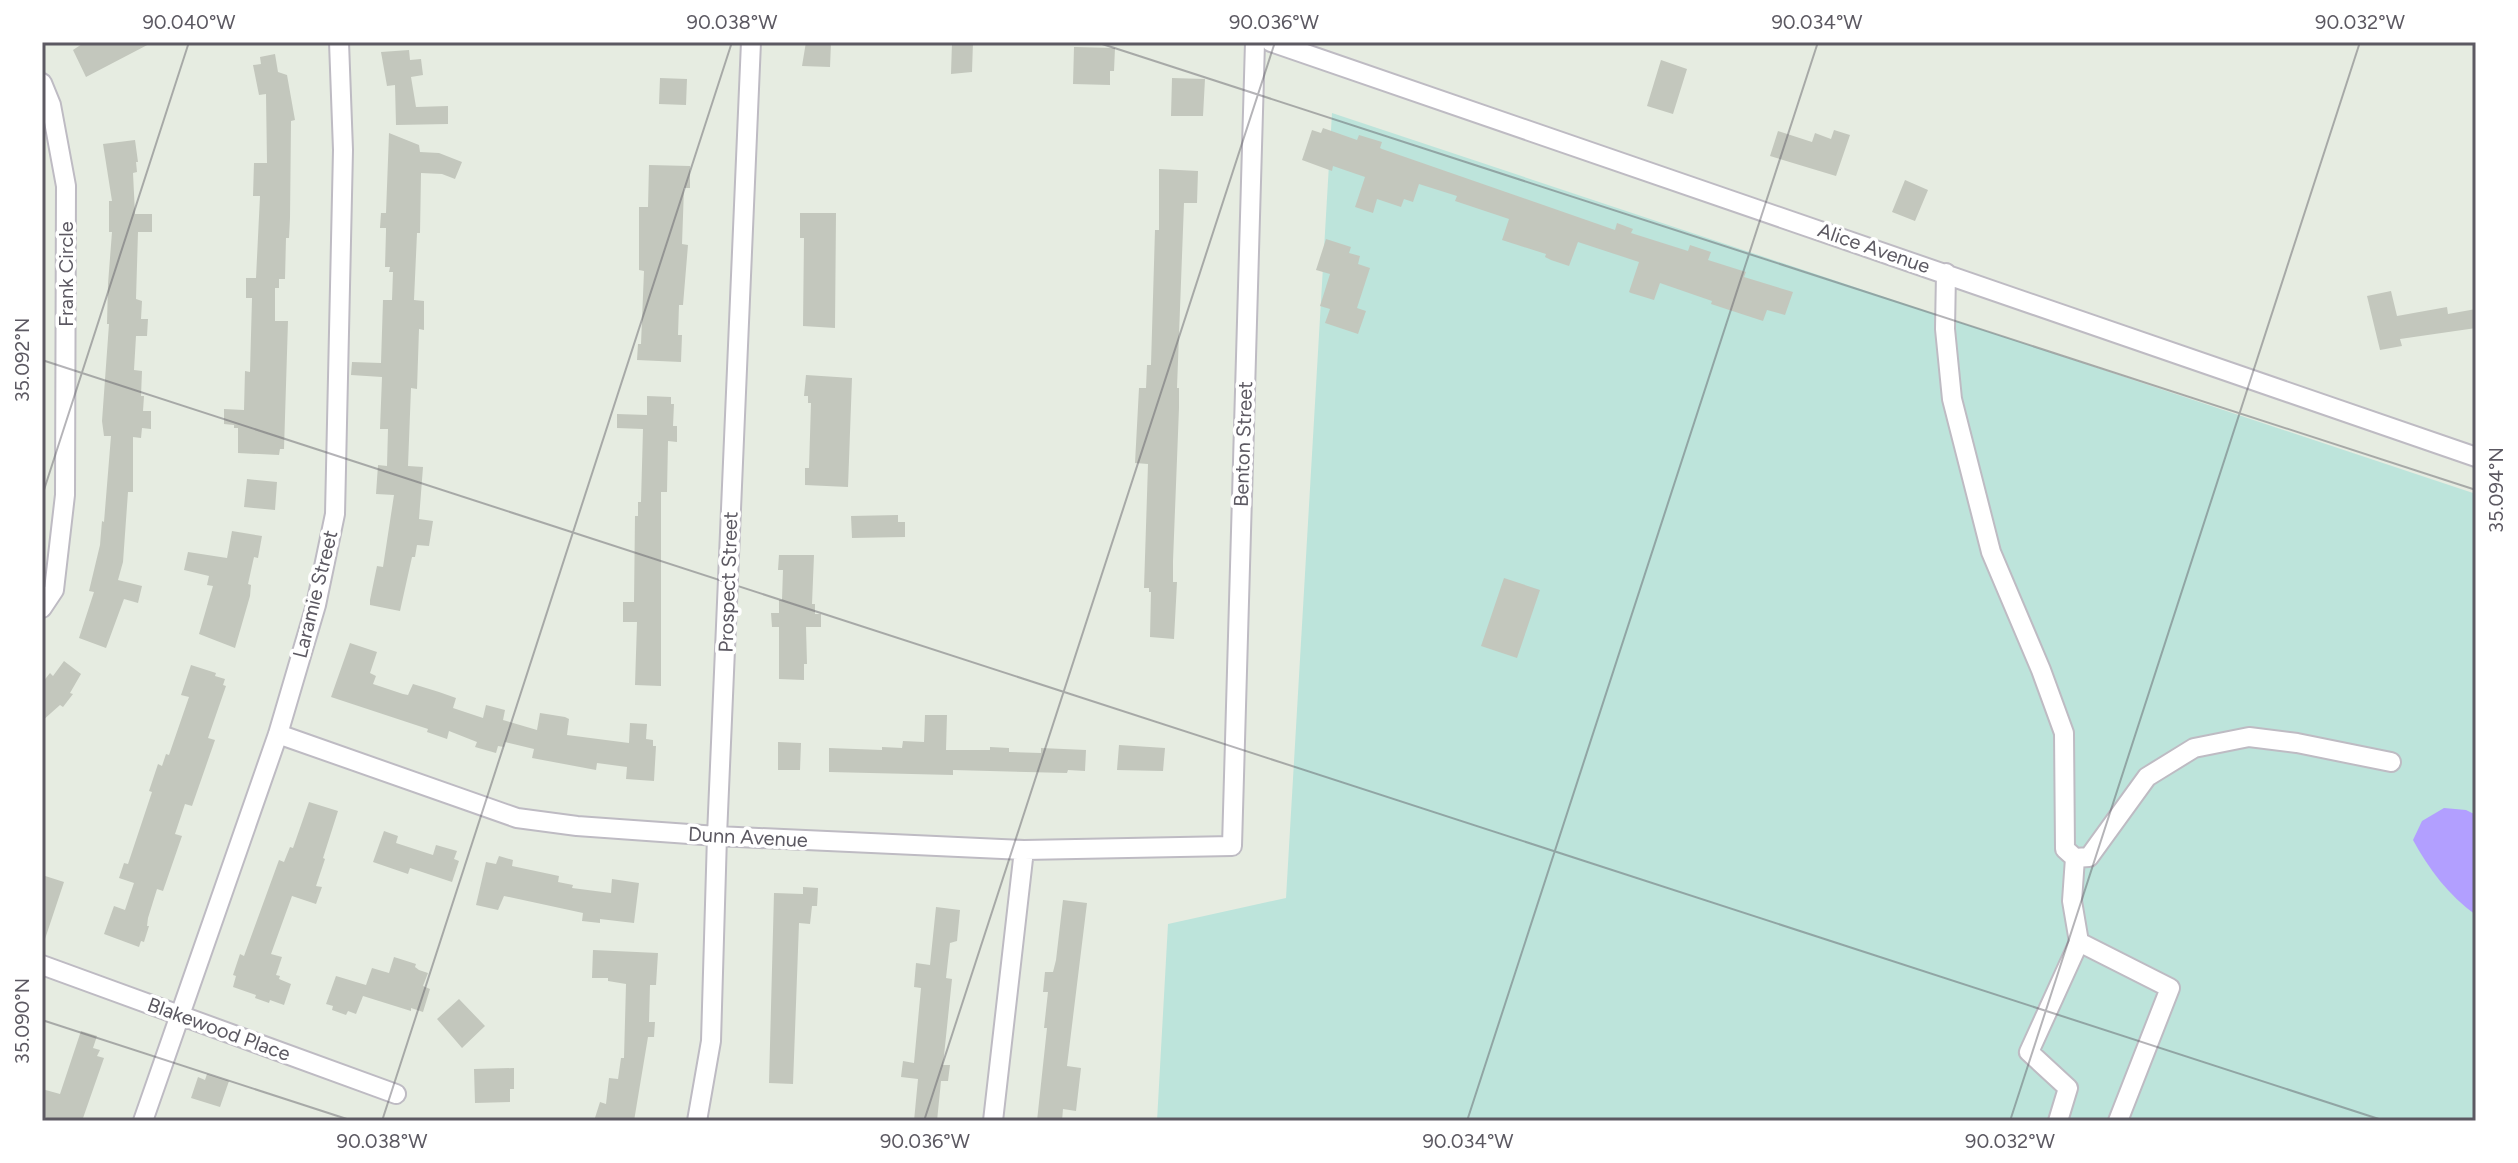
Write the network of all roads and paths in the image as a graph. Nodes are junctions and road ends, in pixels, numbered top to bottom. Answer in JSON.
{"nodes":[{"id":1,"x":339,"y":42,"type":"edge"},
{"id":2,"x":751,"y":42,"type":"edge"},
{"id":3,"x":1255,"y":42,"type":"edge"},
{"id":4,"x":1271,"y":42,"type":"edge"},
{"id":5,"x":42,"y":83,"type":"edge"},
{"id":6,"x":1946,"y":273,"type":"junction"},
{"id":7,"x":2476,"y":457,"type":"edge"},
{"id":8,"x":42,"y":608,"type":"edge"},
{"id":9,"x":278,"y":734,"type":"junction"},
{"id":10,"x":2391,"y":762,"type":"dead end"},
{"id":11,"x":717,"y":836,"type":"junction"},
{"id":12,"x":1232,"y":846,"type":"joint"},
{"id":13,"x":1024,"y":850,"type":"junction"},
{"id":14,"x":2075,"y":858,"type":"junction"},
{"id":15,"x":2079,"y":942,"type":"junction"},
{"id":16,"x":42,"y":965,"type":"edge"},
{"id":17,"x":182,"y":1015,"type":"junction"},
{"id":18,"x":396,"y":1094,"type":"dead end"},
{"id":19,"x":143,"y":1121,"type":"edge"},
{"id":20,"x":697,"y":1121,"type":"edge"},
{"id":21,"x":993,"y":1121,"type":"edge"},
{"id":22,"x":2058,"y":1121,"type":"edge"},
{"id":23,"x":2118,"y":1121,"type":"edge"}],
"edges":[{"from":1,"to":9,"type":"street","name":"Laramie Street"},
{"from":2,"to":11,"type":"street","name":"Prospect Street"},
{"from":3,"to":12,"type":"street","name":"Benton Street"},
{"from":4,"to":6,"type":"street","name":"Alice Avenue"},
{"from":5,"to":8,"type":"street","name":"Frank Circle"},
{"from":6,"to":7,"type":"street","name":"Alice Avenue"},
{"from":6,"to":14,"type":"street"},
{"from":9,"to":11,"type":"street","name":"Dunn Avenue"},
{"from":9,"to":17,"type":"street","name":"Laramie Street"},
{"from":10,"to":14,"type":"street"},
{"from":11,"to":13,"type":"street","name":"Dunn Avenue"},
{"from":11,"to":20,"type":"street","name":"Prospect Street"},
{"from":12,"to":13,"type":"street","name":"Dunn Avenue"},
{"from":13,"to":21,"type":"street"},
{"from":14,"to":15,"type":"street"},
{"from":15,"to":22,"type":"street"},
{"from":15,"to":23,"type":"street"},
{"from":16,"to":17,"type":"street","name":"Blakewood Place"},
{"from":17,"to":18,"type":"street","name":"Blakewood Place"},
{"from":17,"to":19,"type":"street","name":"Laramie Street"}]}
